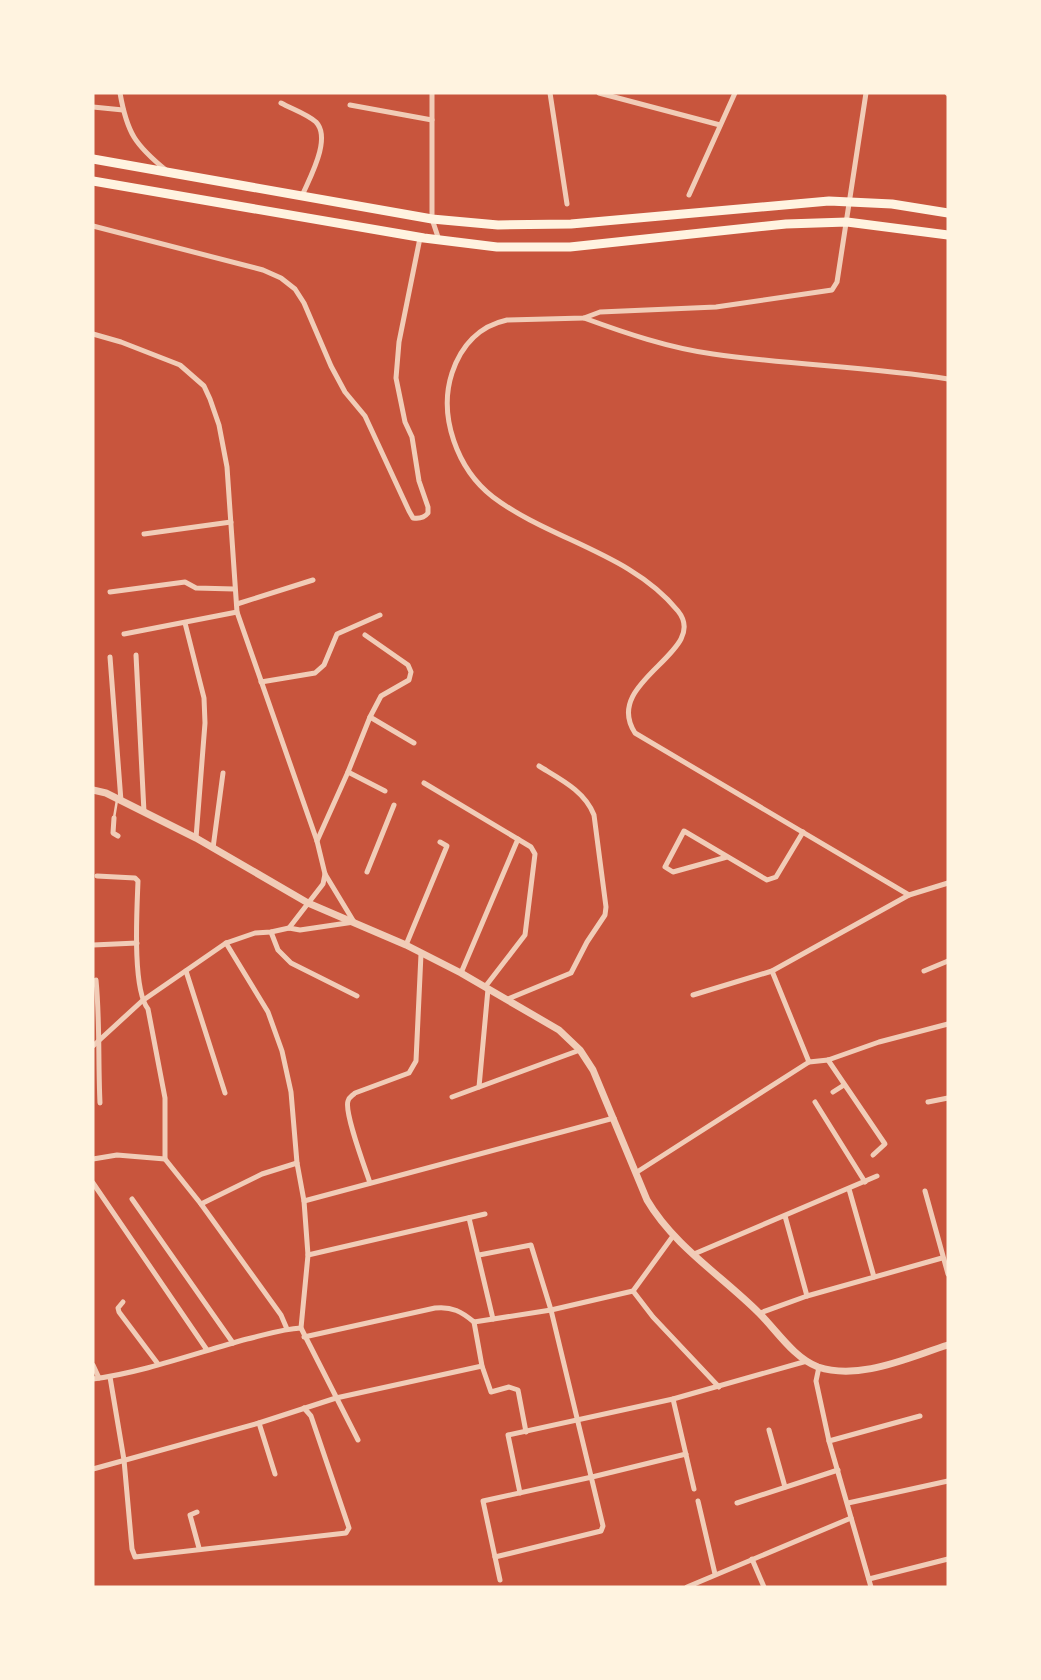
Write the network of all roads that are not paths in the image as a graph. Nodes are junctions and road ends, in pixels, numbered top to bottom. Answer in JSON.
{"nodes":[{"id":1,"x":120,"y":93,"type":"edge"},
{"id":2,"x":432,"y":93,"type":"edge"},
{"id":3,"x":550,"y":93,"type":"edge"},
{"id":4,"x":598,"y":93,"type":"edge"},
{"id":5,"x":735,"y":93,"type":"edge"},
{"id":6,"x":866,"y":93,"type":"edge"},
{"id":7,"x":281,"y":103,"type":"dead end"},
{"id":8,"x":350,"y":105,"type":"dead end"},
{"id":9,"x":93,"y":107,"type":"edge"},
{"id":10,"x":123,"y":110,"type":"junction"},
{"id":11,"x":432,"y":120,"type":"junction"},
{"id":12,"x":720,"y":125,"type":"junction"},
{"id":13,"x":93,"y":159,"type":"edge"},
{"id":14,"x":169,"y":173,"type":"junction"},
{"id":15,"x":93,"y":181,"type":"edge"},
{"id":16,"x":689,"y":195,"type":"dead end"},
{"id":17,"x":302,"y":196,"type":"junction"},
{"id":18,"x":850,"y":201,"type":"junction"},
{"id":19,"x":567,"y":204,"type":"dead end"},
{"id":20,"x":948,"y":213,"type":"edge"},
{"id":21,"x":432,"y":219,"type":"junction"},
{"id":22,"x":847,"y":222,"type":"junction"},
{"id":23,"x":93,"y":226,"type":"edge"},
{"id":24,"x":948,"y":235,"type":"edge"},
{"id":25,"x":420,"y":237,"type":"junction"},
{"id":26,"x":439,"y":240,"type":"junction"},
{"id":27,"x":584,"y":318,"type":"junction"},
{"id":28,"x":93,"y":334,"type":"edge"},
{"id":29,"x":948,"y":379,"type":"edge"},
{"id":30,"x":231,"y":522,"type":"junction"},
{"id":31,"x":144,"y":534,"type":"dead end"},
{"id":32,"x":313,"y":580,"type":"dead end"},
{"id":33,"x":234,"y":589,"type":"junction"},
{"id":34,"x":110,"y":592,"type":"dead end"},
{"id":35,"x":237,"y":604,"type":"junction"},
{"id":36,"x":237,"y":612,"type":"junction"},
{"id":37,"x":380,"y":615,"type":"dead end"},
{"id":38,"x":185,"y":623,"type":"junction"},
{"id":39,"x":124,"y":634,"type":"dead end"},
{"id":40,"x":365,"y":635,"type":"dead end"},
{"id":41,"x":136,"y":655,"type":"dead end"},
{"id":42,"x":110,"y":657,"type":"dead end"},
{"id":43,"x":261,"y":682,"type":"junction"},
{"id":44,"x":370,"y":717,"type":"junction"},
{"id":45,"x":414,"y":743,"type":"dead end"},
{"id":46,"x":539,"y":766,"type":"dead end"},
{"id":47,"x":223,"y":772,"type":"dead end"},
{"id":48,"x":348,"y":772,"type":"junction"},
{"id":49,"x":424,"y":783,"type":"dead end"},
{"id":50,"x":93,"y":790,"type":"edge"},
{"id":51,"x":385,"y":791,"type":"dead end"},
{"id":52,"x":119,"y":800,"type":"junction"},
{"id":53,"x":394,"y":805,"type":"dead end"},
{"id":54,"x":144,"y":813,"type":"junction"},
{"id":55,"x":114,"y":818,"type":"joint"},
{"id":56,"x":803,"y":832,"type":"junction"},
{"id":57,"x":118,"y":836,"type":"dead end"},
{"id":58,"x":196,"y":838,"type":"junction"},
{"id":59,"x":518,"y":839,"type":"junction"},
{"id":60,"x":317,"y":841,"type":"junction"},
{"id":61,"x":440,"y":842,"type":"dead end"},
{"id":62,"x":213,"y":848,"type":"junction"},
{"id":63,"x":727,"y":858,"type":"junction"},
{"id":64,"x":367,"y":872,"type":"dead end"},
{"id":65,"x":325,"y":874,"type":"junction"},
{"id":66,"x":97,"y":876,"type":"dead end"},
{"id":67,"x":948,"y":883,"type":"edge"},
{"id":68,"x":909,"y":895,"type":"junction"},
{"id":69,"x":308,"y":903,"type":"junction"},
{"id":70,"x":354,"y":922,"type":"junction"},
{"id":71,"x":289,"y":928,"type":"junction"},
{"id":72,"x":271,"y":932,"type":"junction"},
{"id":73,"x":137,"y":943,"type":"junction"},
{"id":74,"x":226,"y":943,"type":"junction"},
{"id":75,"x":93,"y":945,"type":"edge"},
{"id":76,"x":406,"y":945,"type":"junction"},
{"id":77,"x":421,"y":954,"type":"junction"},
{"id":78,"x":948,"y":961,"type":"edge"},
{"id":79,"x":186,"y":971,"type":"junction"},
{"id":80,"x":772,"y":971,"type":"junction"},
{"id":81,"x":924,"y":971,"type":"dead end"},
{"id":82,"x":461,"y":974,"type":"junction"},
{"id":83,"x":96,"y":980,"type":"dead end"},
{"id":84,"x":487,"y":988,"type":"junction"},
{"id":85,"x":693,"y":995,"type":"dead end"},
{"id":86,"x":357,"y":996,"type":"dead end"},
{"id":87,"x":508,"y":999,"type":"junction"},
{"id":88,"x":142,"y":1001,"type":"junction"},
{"id":89,"x":948,"y":1024,"type":"edge"},
{"id":90,"x":95,"y":1044,"type":"edge"},
{"id":91,"x":580,"y":1050,"type":"junction"},
{"id":92,"x":828,"y":1060,"type":"junction"},
{"id":93,"x":808,"y":1062,"type":"junction"},
{"id":94,"x":844,"y":1084,"type":"junction"},
{"id":95,"x":480,"y":1087,"type":"junction"},
{"id":96,"x":833,"y":1092,"type":"dead end"},
{"id":97,"x":225,"y":1093,"type":"dead end"},
{"id":98,"x":452,"y":1097,"type":"dead end"},
{"id":99,"x":948,"y":1098,"type":"edge"},
{"id":100,"x":816,"y":1102,"type":"dead end"},
{"id":101,"x":928,"y":1102,"type":"dead end"},
{"id":102,"x":100,"y":1103,"type":"dead end"},
{"id":103,"x":614,"y":1118,"type":"junction"},
{"id":104,"x":873,"y":1155,"type":"dead end"},
{"id":105,"x":93,"y":1159,"type":"edge"},
{"id":106,"x":165,"y":1159,"type":"junction"},
{"id":107,"x":298,"y":1163,"type":"junction"},
{"id":108,"x":637,"y":1172,"type":"junction"},
{"id":109,"x":877,"y":1176,"type":"dead end"},
{"id":110,"x":865,"y":1182,"type":"junction"},
{"id":111,"x":93,"y":1183,"type":"edge"},
{"id":112,"x":370,"y":1183,"type":"junction"},
{"id":113,"x":849,"y":1189,"type":"junction"},
{"id":114,"x":925,"y":1191,"type":"dead end"},
{"id":115,"x":132,"y":1199,"type":"dead end"},
{"id":116,"x":304,"y":1201,"type":"junction"},
{"id":117,"x":201,"y":1204,"type":"junction"},
{"id":118,"x":485,"y":1214,"type":"dead end"},
{"id":119,"x":785,"y":1216,"type":"junction"},
{"id":120,"x":469,"y":1218,"type":"junction"},
{"id":121,"x":673,"y":1236,"type":"junction"},
{"id":122,"x":694,"y":1254,"type":"junction"},
{"id":123,"x":308,"y":1255,"type":"junction"},
{"id":124,"x":478,"y":1255,"type":"junction"},
{"id":125,"x":942,"y":1258,"type":"junction"},
{"id":126,"x":948,"y":1274,"type":"edge"},
{"id":127,"x":874,"y":1277,"type":"junction"},
{"id":128,"x":633,"y":1291,"type":"junction"},
{"id":129,"x":807,"y":1296,"type":"junction"},
{"id":130,"x":122,"y":1302,"type":"dead end"},
{"id":131,"x":551,"y":1310,"type":"junction"},
{"id":132,"x":760,"y":1313,"type":"junction"},
{"id":133,"x":493,"y":1319,"type":"junction"},
{"id":134,"x":474,"y":1322,"type":"junction"},
{"id":135,"x":301,"y":1328,"type":"junction"},
{"id":136,"x":287,"y":1329,"type":"junction"},
{"id":137,"x":304,"y":1337,"type":"junction"},
{"id":138,"x":233,"y":1343,"type":"junction"},
{"id":139,"x":948,"y":1345,"type":"edge"},
{"id":140,"x":207,"y":1350,"type":"junction"},
{"id":141,"x":807,"y":1361,"type":"junction"},
{"id":142,"x":158,"y":1364,"type":"junction"},
{"id":143,"x":93,"y":1365,"type":"edge"},
{"id":144,"x":482,"y":1366,"type":"junction"},
{"id":145,"x":819,"y":1367,"type":"junction"},
{"id":146,"x":110,"y":1377,"type":"junction"},
{"id":147,"x":96,"y":1378,"type":"edge"},
{"id":148,"x":719,"y":1387,"type":"junction"},
{"id":149,"x":336,"y":1398,"type":"junction"},
{"id":150,"x":673,"y":1399,"type":"junction"},
{"id":151,"x":304,"y":1408,"type":"junction"},
{"id":152,"x":920,"y":1416,"type":"dead end"},
{"id":153,"x":578,"y":1420,"type":"junction"},
{"id":154,"x":259,"y":1423,"type":"junction"},
{"id":155,"x":769,"y":1430,"type":"dead end"},
{"id":156,"x":526,"y":1432,"type":"junction"},
{"id":157,"x":358,"y":1440,"type":"dead end"},
{"id":158,"x":829,"y":1441,"type":"junction"},
{"id":159,"x":686,"y":1454,"type":"junction"},
{"id":160,"x":124,"y":1460,"type":"junction"},
{"id":161,"x":93,"y":1469,"type":"edge"},
{"id":162,"x":838,"y":1469,"type":"junction"},
{"id":163,"x":275,"y":1474,"type":"dead end"},
{"id":164,"x":592,"y":1477,"type":"junction"},
{"id":165,"x":948,"y":1481,"type":"edge"},
{"id":166,"x":785,"y":1487,"type":"junction"},
{"id":167,"x":694,"y":1489,"type":"dead end"},
{"id":168,"x":520,"y":1493,"type":"junction"},
{"id":169,"x":698,"y":1501,"type":"dead end"},
{"id":170,"x":737,"y":1503,"type":"dead end"},
{"id":171,"x":848,"y":1503,"type":"junction"},
{"id":172,"x":197,"y":1512,"type":"dead end"},
{"id":173,"x":851,"y":1518,"type":"junction"},
{"id":174,"x":199,"y":1548,"type":"junction"},
{"id":175,"x":495,"y":1557,"type":"junction"},
{"id":176,"x":752,"y":1559,"type":"junction"},
{"id":177,"x":948,"y":1559,"type":"edge"},
{"id":178,"x":715,"y":1574,"type":"junction"},
{"id":179,"x":869,"y":1579,"type":"junction"},
{"id":180,"x":500,"y":1580,"type":"dead end"},
{"id":181,"x":687,"y":1587,"type":"edge"},
{"id":182,"x":764,"y":1587,"type":"edge"},
{"id":183,"x":871,"y":1587,"type":"edge"}],
"edges":[{"from":1,"to":10,"type":"street"},
{"from":2,"to":11,"type":"street"},
{"from":3,"to":19,"type":"street"},
{"from":4,"to":12,"type":"street"},
{"from":5,"to":12,"type":"street"},
{"from":6,"to":18,"type":"street"},
{"from":7,"to":17,"type":"street"},
{"from":8,"to":11,"type":"street"},
{"from":9,"to":10,"type":"street"},
{"from":10,"to":14,"type":"street"},
{"from":11,"to":21,"type":"street"},
{"from":12,"to":16,"type":"street"},
{"from":13,"to":14,"type":"main road"},
{"from":14,"to":17,"type":"main road"},
{"from":15,"to":25,"type":"main road"},
{"from":17,"to":21,"type":"main road"},
{"from":18,"to":20,"type":"main road"},
{"from":18,"to":21,"type":"main road"},
{"from":18,"to":22,"type":"street"},
{"from":21,"to":26,"type":"street"},
{"from":22,"to":24,"type":"main road"},
{"from":22,"to":26,"type":"main road"},
{"from":22,"to":27,"type":"street"},
{"from":23,"to":25,"type":"street"},
{"from":25,"to":26,"type":"main road"},
{"from":27,"to":29,"type":"street"},
{"from":27,"to":56,"type":"street"},
{"from":28,"to":30,"type":"street"},
{"from":30,"to":31,"type":"street"},
{"from":30,"to":33,"type":"street"},
{"from":32,"to":35,"type":"street"},
{"from":33,"to":34,"type":"street"},
{"from":33,"to":35,"type":"street"},
{"from":35,"to":36,"type":"street"},
{"from":36,"to":38,"type":"street"},
{"from":36,"to":43,"type":"street"},
{"from":37,"to":43,"type":"street"},
{"from":38,"to":39,"type":"street"},
{"from":38,"to":58,"type":"street"},
{"from":40,"to":44,"type":"street"},
{"from":41,"to":54,"type":"street"},
{"from":42,"to":52,"type":"street"},
{"from":43,"to":60,"type":"street"},
{"from":44,"to":45,"type":"street"},
{"from":44,"to":48,"type":"street"},
{"from":46,"to":87,"type":"street"},
{"from":47,"to":62,"type":"street"},
{"from":48,"to":51,"type":"street"},
{"from":48,"to":60,"type":"street"},
{"from":49,"to":59,"type":"street"},
{"from":50,"to":52,"type":"street"},
{"from":52,"to":54,"type":"street"},
{"from":52,"to":55,"type":"lane"},
{"from":53,"to":64,"type":"street"},
{"from":54,"to":58,"type":"street"},
{"from":55,"to":57,"type":"street"},
{"from":56,"to":63,"type":"street"},
{"from":56,"to":68,"type":"street"},
{"from":58,"to":62,"type":"street"},
{"from":59,"to":82,"type":"street"},
{"from":59,"to":84,"type":"street"},
{"from":60,"to":65,"type":"street"},
{"from":61,"to":76,"type":"street"},
{"from":62,"to":69,"type":"street"},
{"from":63,"to":63,"type":"street"},
{"from":65,"to":69,"type":"street"},
{"from":65,"to":70,"type":"street"},
{"from":66,"to":73,"type":"street"},
{"from":67,"to":68,"type":"street"},
{"from":68,"to":80,"type":"street"},
{"from":69,"to":70,"type":"street"},
{"from":69,"to":71,"type":"street"},
{"from":70,"to":71,"type":"street"},
{"from":70,"to":76,"type":"street"},
{"from":71,"to":72,"type":"street"},
{"from":72,"to":74,"type":"street"},
{"from":72,"to":86,"type":"street"},
{"from":73,"to":75,"type":"street"},
{"from":73,"to":88,"type":"street"},
{"from":74,"to":79,"type":"street"},
{"from":74,"to":107,"type":"street"},
{"from":76,"to":77,"type":"street"},
{"from":77,"to":82,"type":"street"},
{"from":77,"to":112,"type":"street"},
{"from":78,"to":81,"type":"street"},
{"from":79,"to":88,"type":"street"},
{"from":79,"to":97,"type":"street"},
{"from":80,"to":85,"type":"street"},
{"from":80,"to":93,"type":"street"},
{"from":82,"to":84,"type":"street"},
{"from":83,"to":90,"type":"street"},
{"from":84,"to":87,"type":"street"},
{"from":84,"to":95,"type":"street"},
{"from":87,"to":91,"type":"street"},
{"from":88,"to":90,"type":"street"},
{"from":88,"to":106,"type":"street"},
{"from":89,"to":92,"type":"street"},
{"from":90,"to":102,"type":"street"},
{"from":91,"to":95,"type":"street"},
{"from":91,"to":103,"type":"street"},
{"from":92,"to":93,"type":"street"},
{"from":92,"to":94,"type":"street"},
{"from":93,"to":108,"type":"street"},
{"from":94,"to":96,"type":"street"},
{"from":94,"to":104,"type":"street"},
{"from":95,"to":98,"type":"street"},
{"from":99,"to":101,"type":"street"},
{"from":100,"to":110,"type":"street"},
{"from":103,"to":108,"type":"street"},
{"from":103,"to":112,"type":"street"},
{"from":105,"to":106,"type":"street"},
{"from":106,"to":117,"type":"street"},
{"from":107,"to":116,"type":"street"},
{"from":107,"to":117,"type":"street"},
{"from":108,"to":121,"type":"street"},
{"from":109,"to":110,"type":"street"},
{"from":110,"to":113,"type":"street"},
{"from":111,"to":140,"type":"street"},
{"from":112,"to":116,"type":"street"},
{"from":113,"to":119,"type":"street"},
{"from":113,"to":127,"type":"street"},
{"from":114,"to":125,"type":"street"},
{"from":115,"to":138,"type":"street"},
{"from":116,"to":123,"type":"street"},
{"from":117,"to":136,"type":"street"},
{"from":118,"to":120,"type":"street"},
{"from":119,"to":122,"type":"street"},
{"from":119,"to":129,"type":"street"},
{"from":120,"to":123,"type":"street"},
{"from":120,"to":124,"type":"street"},
{"from":121,"to":122,"type":"street"},
{"from":121,"to":128,"type":"street"},
{"from":122,"to":132,"type":"street"},
{"from":123,"to":135,"type":"street"},
{"from":124,"to":131,"type":"street"},
{"from":124,"to":133,"type":"street"},
{"from":125,"to":126,"type":"street"},
{"from":125,"to":127,"type":"street"},
{"from":127,"to":129,"type":"street"},
{"from":128,"to":131,"type":"street"},
{"from":128,"to":148,"type":"street"},
{"from":129,"to":132,"type":"street"},
{"from":130,"to":142,"type":"street"},
{"from":131,"to":133,"type":"street"},
{"from":131,"to":153,"type":"street"},
{"from":132,"to":141,"type":"street"},
{"from":133,"to":134,"type":"street"},
{"from":134,"to":137,"type":"street"},
{"from":134,"to":144,"type":"street"},
{"from":135,"to":136,"type":"street"},
{"from":135,"to":137,"type":"street"},
{"from":136,"to":138,"type":"street"},
{"from":137,"to":149,"type":"street"},
{"from":138,"to":140,"type":"street"},
{"from":139,"to":145,"type":"street"},
{"from":140,"to":142,"type":"street"},
{"from":141,"to":145,"type":"street"},
{"from":141,"to":148,"type":"street"},
{"from":142,"to":146,"type":"street"},
{"from":143,"to":147,"type":"street"},
{"from":144,"to":149,"type":"street"},
{"from":144,"to":156,"type":"street"},
{"from":145,"to":158,"type":"street"},
{"from":146,"to":147,"type":"street"},
{"from":146,"to":160,"type":"street"},
{"from":148,"to":150,"type":"street"},
{"from":149,"to":151,"type":"street"},
{"from":149,"to":157,"type":"street"},
{"from":150,"to":153,"type":"street"},
{"from":150,"to":159,"type":"street"},
{"from":151,"to":154,"type":"street"},
{"from":151,"to":174,"type":"street"},
{"from":152,"to":158,"type":"street"},
{"from":153,"to":156,"type":"street"},
{"from":153,"to":164,"type":"street"},
{"from":154,"to":160,"type":"street"},
{"from":154,"to":163,"type":"street"},
{"from":155,"to":166,"type":"street"},
{"from":156,"to":168,"type":"street"},
{"from":158,"to":162,"type":"street"},
{"from":159,"to":164,"type":"street"},
{"from":159,"to":167,"type":"street"},
{"from":160,"to":161,"type":"street"},
{"from":160,"to":174,"type":"street"},
{"from":162,"to":166,"type":"street"},
{"from":162,"to":171,"type":"street"},
{"from":164,"to":168,"type":"street"},
{"from":164,"to":175,"type":"street"},
{"from":165,"to":171,"type":"street"},
{"from":166,"to":170,"type":"street"},
{"from":168,"to":175,"type":"street"},
{"from":169,"to":178,"type":"street"},
{"from":171,"to":173,"type":"street"},
{"from":172,"to":174,"type":"street"},
{"from":173,"to":176,"type":"street"},
{"from":173,"to":179,"type":"street"},
{"from":175,"to":180,"type":"street"},
{"from":176,"to":178,"type":"street"},
{"from":176,"to":182,"type":"street"},
{"from":177,"to":179,"type":"street"},
{"from":178,"to":181,"type":"street"},
{"from":179,"to":183,"type":"street"}]}
